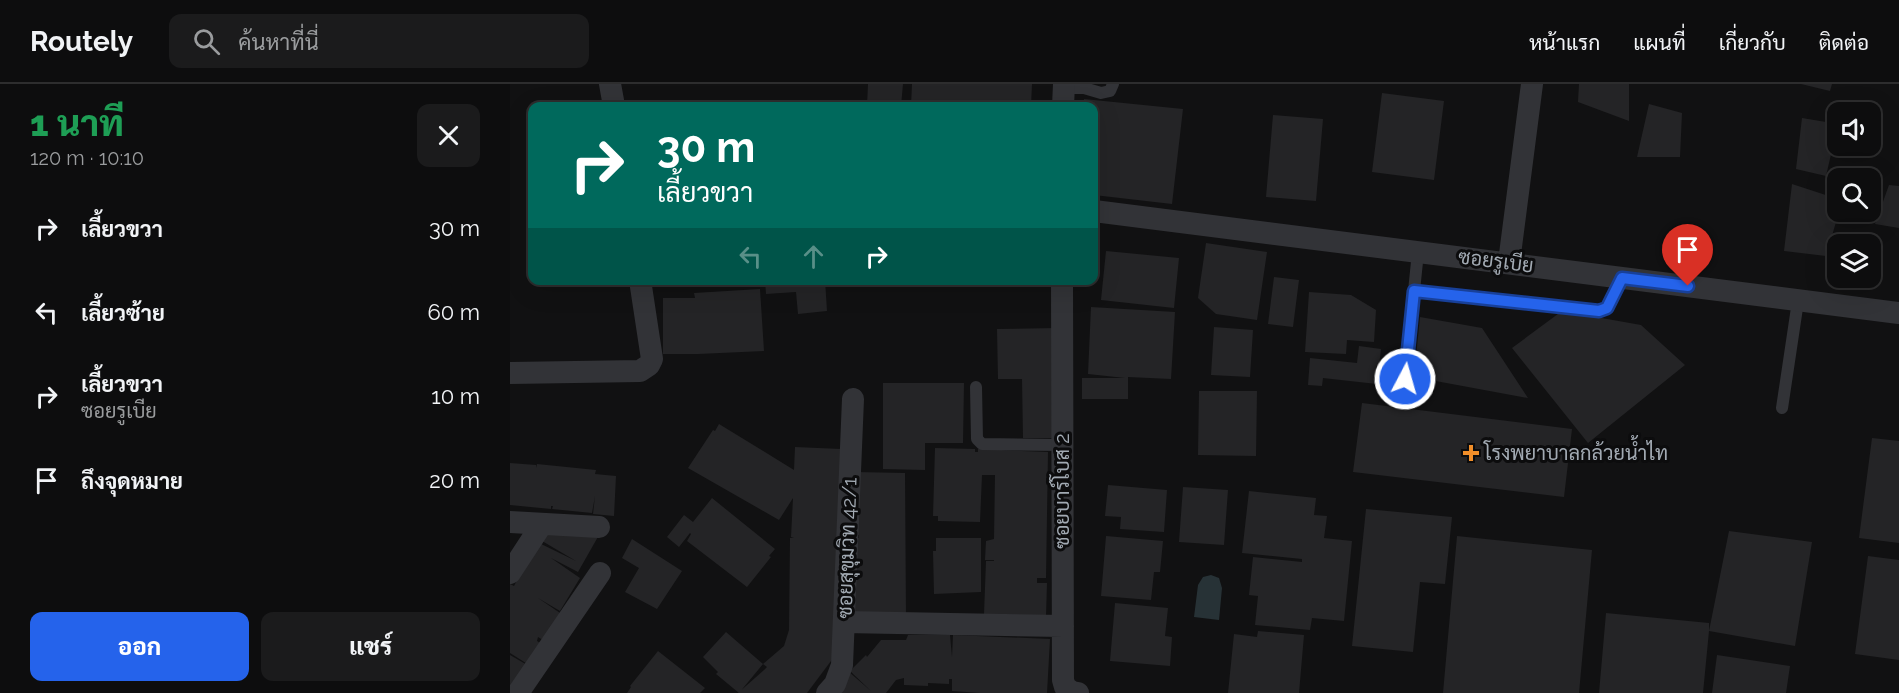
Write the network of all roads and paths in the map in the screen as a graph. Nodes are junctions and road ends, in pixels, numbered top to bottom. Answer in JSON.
{"nodes":[{"id":1,"x":610,"y":84,"type":"edge"},
{"id":2,"x":1113,"y":84,"type":"edge"},
{"id":3,"x":1532,"y":84,"type":"edge"},
{"id":4,"x":1073,"y":90,"type":"edge"},
{"id":5,"x":613,"y":102,"type":"edge"},
{"id":6,"x":1098,"y":211,"type":"edge"},
{"id":7,"x":1418,"y":252,"type":"junction"},
{"id":8,"x":1509,"y":262,"type":"junction"},
{"id":9,"x":1622,"y":278,"type":"junction"},
{"id":10,"x":641,"y":285,"type":"edge"},
{"id":11,"x":1062,"y":285,"type":"edge"},
{"id":12,"x":1414,"y":291,"type":"junction"},
{"id":13,"x":1798,"y":301,"type":"junction"},
{"id":14,"x":1899,"y":313,"type":"edge"},
{"id":15,"x":510,"y":373,"type":"edge"},
{"id":16,"x":1405,"y":379,"type":"dead end"},
{"id":17,"x":976,"y":387,"type":"dead end"},
{"id":18,"x":853,"y":399,"type":"dead end"},
{"id":19,"x":1782,"y":408,"type":"dead end"},
{"id":20,"x":1062,"y":445,"type":"junction"},
{"id":21,"x":510,"y":522,"type":"edge"},
{"id":22,"x":542,"y":524,"type":"junction"},
{"id":23,"x":599,"y":527,"type":"dead end"},
{"id":24,"x":510,"y":573,"type":"edge"},
{"id":25,"x":600,"y":573,"type":"dead end"},
{"id":26,"x":844,"y":622,"type":"junction"},
{"id":27,"x":1063,"y":626,"type":"junction"},
{"id":28,"x":518,"y":693,"type":"edge"},
{"id":29,"x":827,"y":693,"type":"edge"},
{"id":30,"x":1078,"y":693,"type":"edge"}],
"edges":[{"from":1,"to":5,"type":"street"},
{"from":2,"to":4,"type":"lane"},
{"from":3,"to":8,"type":"street"},
{"from":6,"to":7,"type":"street","name":"ซอยรูเบีย"},
{"from":7,"to":8,"type":"street","name":"ซอยรูเบีย"},
{"from":7,"to":12,"type":"lane"},
{"from":8,"to":9,"type":"street","name":"ซอยรูเบีย"},
{"from":9,"to":12,"type":"lane"},
{"from":9,"to":13,"type":"street","name":"ซอยรูเบีย"},
{"from":10,"to":15,"type":"street"},
{"from":11,"to":20,"type":"street","name":"ซอยบาร์โบส 2"},
{"from":12,"to":16,"type":"lane"},
{"from":13,"to":14,"type":"street","name":"ซอยรูเบีย"},
{"from":13,"to":19,"type":"lane"},
{"from":17,"to":20,"type":"lane"},
{"from":18,"to":26,"type":"street","name":"ซอยสุขุมวิท 42/1"},
{"from":20,"to":27,"type":"street","name":"ซอยบาร์โบส 2"},
{"from":21,"to":22,"type":"street"},
{"from":22,"to":23,"type":"street"},
{"from":22,"to":24,"type":"street"},
{"from":25,"to":28,"type":"street"},
{"from":26,"to":27,"type":"street"},
{"from":26,"to":29,"type":"street","name":"ซอยสุขุมวิท 42/1"},
{"from":27,"to":30,"type":"street","name":"ซอยบาร์โบส 2"}]}
